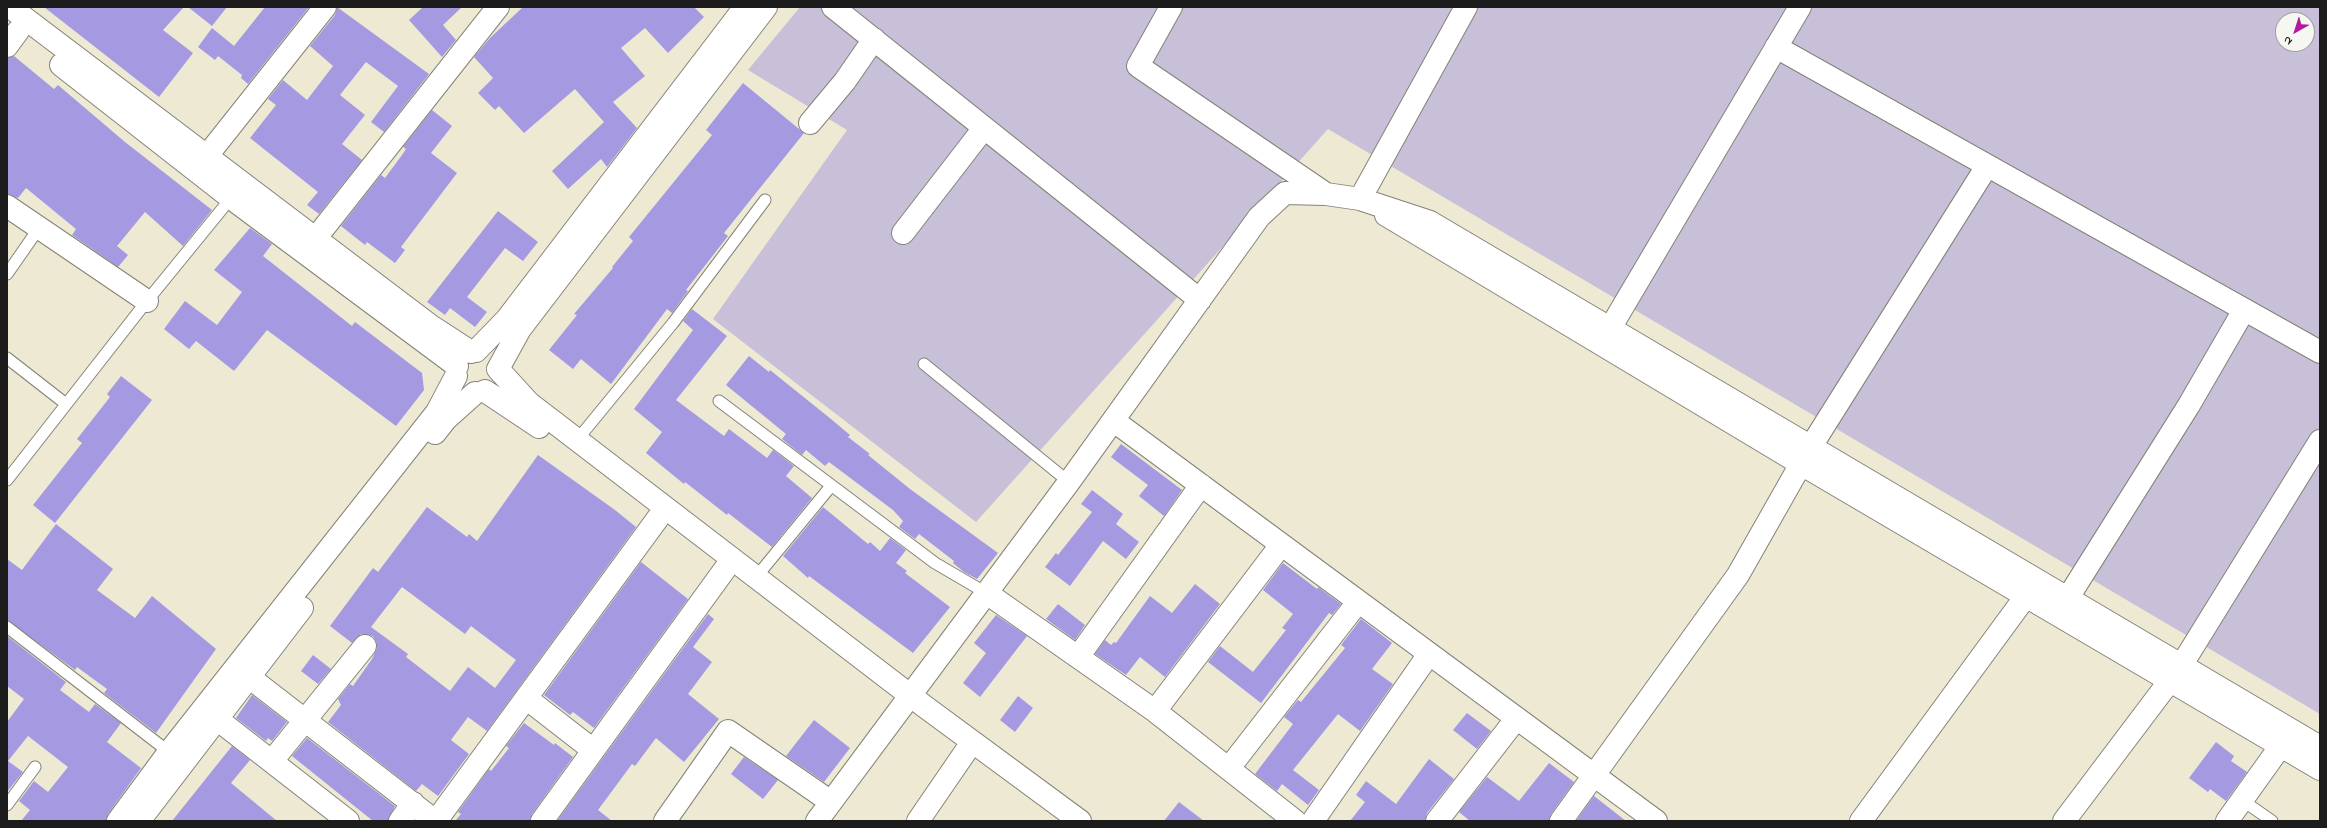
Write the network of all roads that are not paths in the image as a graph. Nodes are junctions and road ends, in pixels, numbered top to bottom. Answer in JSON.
{"nodes":[{"id":1,"x":10,"y":7,"type":"edge"},
{"id":2,"x":325,"y":7,"type":"edge"},
{"id":3,"x":498,"y":7,"type":"edge"},
{"id":4,"x":745,"y":7,"type":"edge"},
{"id":5,"x":766,"y":7,"type":"edge"},
{"id":6,"x":833,"y":7,"type":"edge"},
{"id":7,"x":1172,"y":7,"type":"edge"},
{"id":8,"x":1466,"y":7,"type":"edge"},
{"id":9,"x":1800,"y":7,"type":"edge"},
{"id":10,"x":11,"y":33,"type":"edge"},
{"id":11,"x":874,"y":39,"type":"junction"},
{"id":12,"x":1776,"y":47,"type":"junction"},
{"id":13,"x":810,"y":123,"type":"dead end"},
{"id":14,"x":984,"y":128,"type":"junction"},
{"id":15,"x":206,"y":157,"type":"junction"},
{"id":16,"x":1987,"y":166,"type":"junction"},
{"id":17,"x":1326,"y":194,"type":"junction"},
{"id":18,"x":231,"y":198,"type":"junction"},
{"id":19,"x":1360,"y":198,"type":"junction"},
{"id":20,"x":765,"y":200,"type":"dead end"},
{"id":21,"x":7,"y":206,"type":"edge"},
{"id":22,"x":39,"y":228,"type":"junction"},
{"id":23,"x":903,"y":233,"type":"dead end"},
{"id":24,"x":314,"y":239,"type":"junction"},
{"id":25,"x":7,"y":274,"type":"edge"},
{"id":26,"x":1200,"y":300,"type":"junction"},
{"id":27,"x":147,"y":301,"type":"junction"},
{"id":28,"x":2244,"y":310,"type":"junction"},
{"id":29,"x":1605,"y":336,"type":"junction"},
{"id":30,"x":2320,"y":352,"type":"edge"},
{"id":31,"x":7,"y":358,"type":"edge"},
{"id":32,"x":465,"y":361,"type":"junction"},
{"id":33,"x":924,"y":364,"type":"dead end"},
{"id":34,"x":498,"y":369,"type":"junction"},
{"id":35,"x":480,"y":392,"type":"junction"},
{"id":36,"x":719,"y":401,"type":"dead end"},
{"id":37,"x":66,"y":404,"type":"junction"},
{"id":38,"x":1114,"y":421,"type":"junction"},
{"id":39,"x":577,"y":440,"type":"junction"},
{"id":40,"x":2320,"y":441,"type":"edge"},
{"id":41,"x":1806,"y":456,"type":"junction"},
{"id":42,"x":7,"y":480,"type":"edge"},
{"id":43,"x":1069,"y":482,"type":"junction"},
{"id":44,"x":1200,"y":485,"type":"junction"},
{"id":45,"x":831,"y":486,"type":"junction"},
{"id":46,"x":658,"y":518,"type":"junction"},
{"id":47,"x":1281,"y":545,"type":"junction"},
{"id":48,"x":725,"y":569,"type":"junction"},
{"id":49,"x":757,"y":576,"type":"junction"},
{"id":50,"x":988,"y":594,"type":"junction"},
{"id":51,"x":2026,"y":596,"type":"junction"},
{"id":52,"x":1358,"y":602,"type":"junction"},
{"id":53,"x":2062,"y":606,"type":"junction"},
{"id":54,"x":7,"y":627,"type":"edge"},
{"id":55,"x":365,"y":646,"type":"dead end"},
{"id":56,"x":1429,"y":654,"type":"junction"},
{"id":57,"x":1078,"y":657,"type":"junction"},
{"id":58,"x":2175,"y":673,"type":"junction"},
{"id":59,"x":249,"y":676,"type":"junction"},
{"id":60,"x":526,"y":698,"type":"junction"},
{"id":61,"x":906,"y":699,"type":"junction"},
{"id":62,"x":1155,"y":711,"type":"junction"},
{"id":63,"x":217,"y":718,"type":"junction"},
{"id":64,"x":1516,"y":719,"type":"junction"},
{"id":65,"x":305,"y":720,"type":"junction"},
{"id":66,"x":2287,"y":739,"type":"junction"},
{"id":67,"x":2320,"y":748,"type":"edge"},
{"id":68,"x":593,"y":750,"type":"junction"},
{"id":69,"x":966,"y":751,"type":"junction"},
{"id":70,"x":169,"y":752,"type":"junction"},
{"id":71,"x":272,"y":761,"type":"junction"},
{"id":72,"x":35,"y":767,"type":"dead end"},
{"id":73,"x":1229,"y":768,"type":"junction"},
{"id":74,"x":2320,"y":768,"type":"edge"},
{"id":75,"x":1594,"y":776,"type":"junction"},
{"id":76,"x":2242,"y":800,"type":"junction"},
{"id":77,"x":831,"y":802,"type":"junction"},
{"id":78,"x":413,"y":803,"type":"junction"},
{"id":79,"x":7,"y":805,"type":"edge"},
{"id":80,"x":118,"y":821,"type":"edge"},
{"id":81,"x":139,"y":821,"type":"edge"},
{"id":82,"x":348,"y":821,"type":"edge"},
{"id":83,"x":400,"y":821,"type":"edge"},
{"id":84,"x":435,"y":821,"type":"edge"},
{"id":85,"x":542,"y":821,"type":"edge"},
{"id":86,"x":665,"y":821,"type":"edge"},
{"id":87,"x":817,"y":821,"type":"edge"},
{"id":88,"x":918,"y":821,"type":"edge"},
{"id":89,"x":1060,"y":821,"type":"edge"},
{"id":90,"x":1080,"y":821,"type":"edge"},
{"id":91,"x":1295,"y":821,"type":"edge"},
{"id":92,"x":1313,"y":821,"type":"edge"},
{"id":93,"x":1436,"y":821,"type":"edge"},
{"id":94,"x":1561,"y":821,"type":"edge"},
{"id":95,"x":1656,"y":821,"type":"edge"},
{"id":96,"x":1861,"y":821,"type":"edge"},
{"id":97,"x":2064,"y":821,"type":"edge"},
{"id":98,"x":2227,"y":821,"type":"edge"},
{"id":99,"x":2272,"y":821,"type":"edge"}],
"edges":[{"from":1,"to":15,"type":"street"},
{"from":2,"to":15,"type":"street"},
{"from":3,"to":24,"type":"street"},
{"from":4,"to":32,"type":"street"},
{"from":5,"to":34,"type":"street"},
{"from":6,"to":11,"type":"street"},
{"from":7,"to":17,"type":"street"},
{"from":8,"to":19,"type":"street"},
{"from":9,"to":12,"type":"street"},
{"from":10,"to":18,"type":"street"},
{"from":11,"to":13,"type":"street"},
{"from":11,"to":14,"type":"street"},
{"from":12,"to":16,"type":"street"},
{"from":12,"to":29,"type":"street"},
{"from":14,"to":23,"type":"street"},
{"from":14,"to":26,"type":"street"},
{"from":15,"to":24,"type":"street"},
{"from":16,"to":28,"type":"street"},
{"from":16,"to":41,"type":"street"},
{"from":17,"to":19,"type":"street"},
{"from":17,"to":26,"type":"street"},
{"from":18,"to":27,"type":"lane"},
{"from":18,"to":32,"type":"street"},
{"from":19,"to":29,"type":"street"},
{"from":20,"to":39,"type":"lane"},
{"from":21,"to":22,"type":"street"},
{"from":22,"to":25,"type":"lane"},
{"from":22,"to":27,"type":"street"},
{"from":24,"to":32,"type":"street"},
{"from":26,"to":38,"type":"street"},
{"from":27,"to":37,"type":"lane"},
{"from":28,"to":30,"type":"street"},
{"from":28,"to":53,"type":"street"},
{"from":29,"to":41,"type":"street"},
{"from":31,"to":37,"type":"lane"},
{"from":32,"to":34,"type":"street"},
{"from":32,"to":35,"type":"street"},
{"from":32,"to":70,"type":"street"},
{"from":33,"to":43,"type":"lane"},
{"from":34,"to":35,"type":"street"},
{"from":34,"to":39,"type":"street"},
{"from":35,"to":46,"type":"street"},
{"from":35,"to":59,"type":"street"},
{"from":36,"to":45,"type":"lane"},
{"from":37,"to":42,"type":"lane"},
{"from":38,"to":43,"type":"street"},
{"from":38,"to":44,"type":"street"},
{"from":39,"to":49,"type":"street"},
{"from":40,"to":58,"type":"street"},
{"from":41,"to":51,"type":"street"},
{"from":41,"to":53,"type":"street"},
{"from":41,"to":75,"type":"street"},
{"from":43,"to":50,"type":"street"},
{"from":44,"to":47,"type":"street"},
{"from":44,"to":57,"type":"street"},
{"from":45,"to":49,"type":"lane"},
{"from":45,"to":50,"type":"lane"},
{"from":46,"to":48,"type":"street"},
{"from":46,"to":60,"type":"street"},
{"from":47,"to":52,"type":"street"},
{"from":47,"to":62,"type":"street"},
{"from":48,"to":61,"type":"street"},
{"from":48,"to":68,"type":"street"},
{"from":49,"to":61,"type":"street"},
{"from":50,"to":57,"type":"street"},
{"from":50,"to":61,"type":"street"},
{"from":51,"to":53,"type":"street"},
{"from":51,"to":96,"type":"street"},
{"from":52,"to":56,"type":"street"},
{"from":52,"to":73,"type":"street"},
{"from":53,"to":58,"type":"street"},
{"from":54,"to":70,"type":"lane"},
{"from":55,"to":65,"type":"street"},
{"from":56,"to":64,"type":"street"},
{"from":56,"to":92,"type":"street"},
{"from":57,"to":62,"type":"street"},
{"from":58,"to":66,"type":"street"},
{"from":58,"to":97,"type":"street"},
{"from":59,"to":63,"type":"street"},
{"from":59,"to":65,"type":"street"},
{"from":60,"to":68,"type":"street"},
{"from":60,"to":84,"type":"street"},
{"from":61,"to":69,"type":"street"},
{"from":61,"to":77,"type":"street"},
{"from":61,"to":90,"type":"street"},
{"from":62,"to":73,"type":"street"},
{"from":63,"to":71,"type":"street"},
{"from":63,"to":81,"type":"street"},
{"from":64,"to":75,"type":"street"},
{"from":64,"to":93,"type":"street"},
{"from":65,"to":71,"type":"street"},
{"from":65,"to":78,"type":"street"},
{"from":66,"to":67,"type":"street"},
{"from":66,"to":74,"type":"street"},
{"from":66,"to":76,"type":"street"},
{"from":68,"to":85,"type":"street"},
{"from":69,"to":88,"type":"street"},
{"from":69,"to":89,"type":"street"},
{"from":70,"to":80,"type":"street"},
{"from":71,"to":82,"type":"street"},
{"from":72,"to":79,"type":"lane"},
{"from":73,"to":91,"type":"street"},
{"from":75,"to":94,"type":"street"},
{"from":75,"to":95,"type":"street"},
{"from":76,"to":98,"type":"street"},
{"from":76,"to":99,"type":"lane"},
{"from":77,"to":86,"type":"street"},
{"from":77,"to":87,"type":"street"},
{"from":78,"to":83,"type":"street"},
{"from":78,"to":84,"type":"street"}]}
